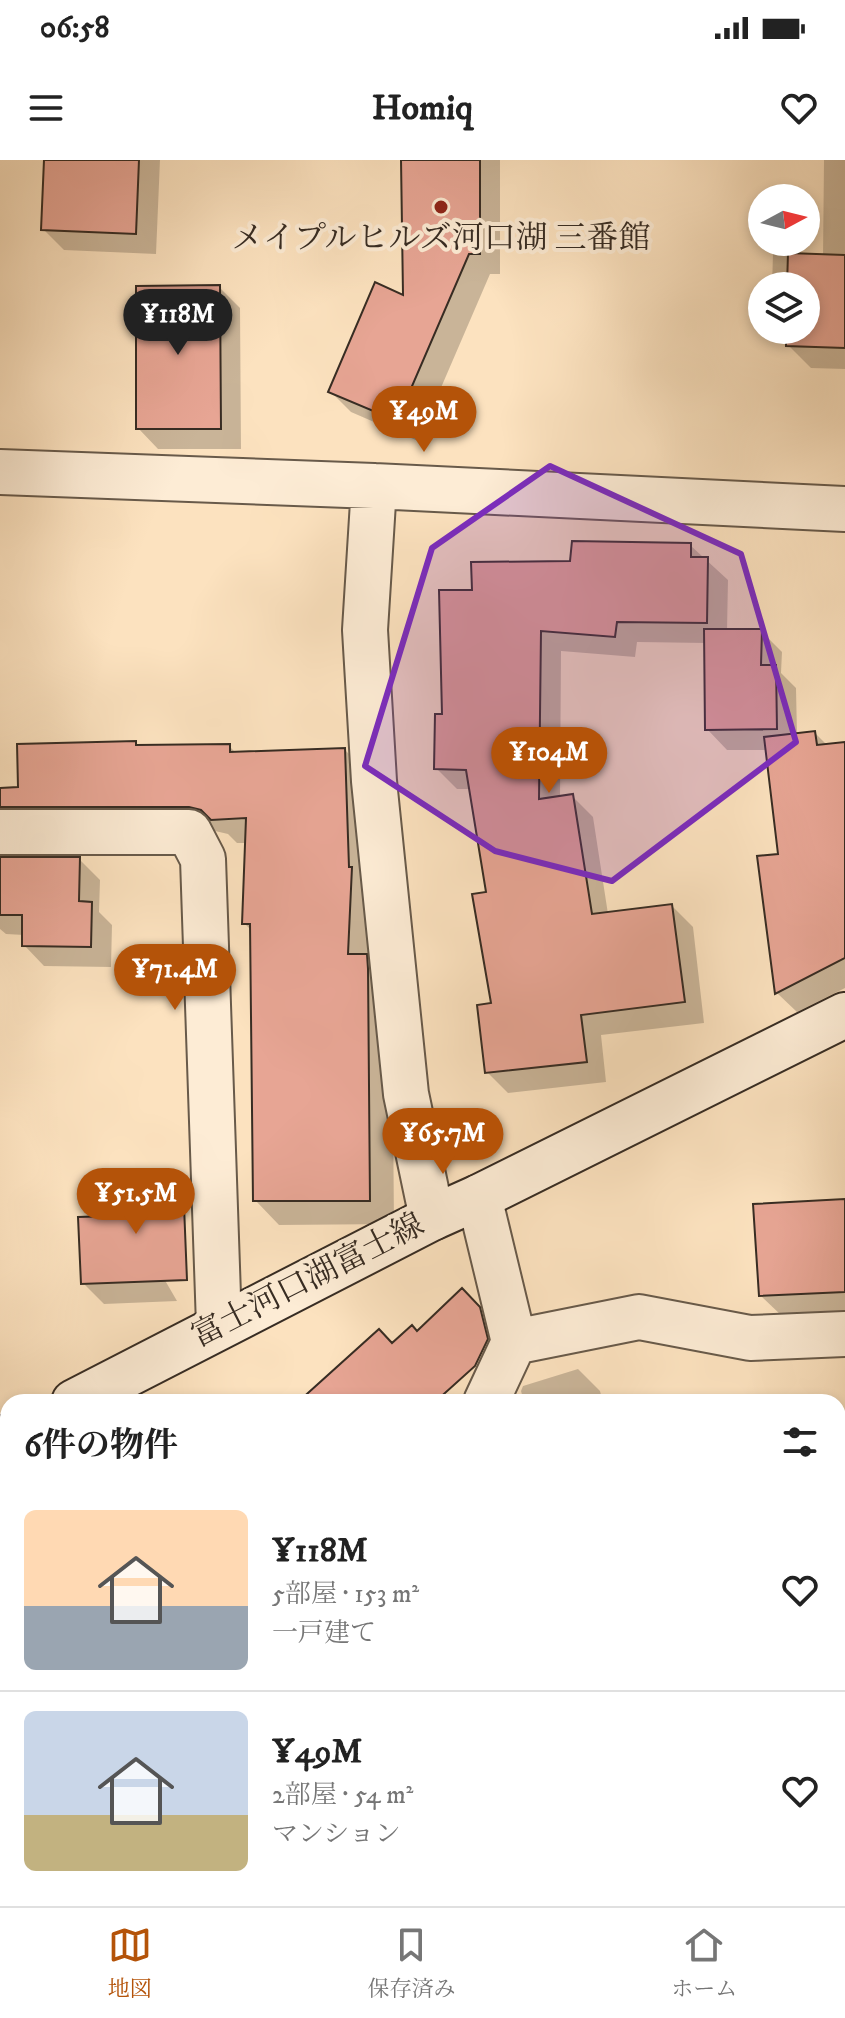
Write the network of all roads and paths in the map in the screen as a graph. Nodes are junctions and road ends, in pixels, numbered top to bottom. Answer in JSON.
{"nodes":[{"id":1,"x":0,"y":472,"type":"edge"},
{"id":2,"x":374,"y":486,"type":"junction"},
{"id":3,"x":845,"y":509,"type":"edge"},
{"id":4,"x":0,"y":832,"type":"edge"},
{"id":5,"x":845,"y":1015,"type":"edge"},
{"id":6,"x":479,"y":1197,"type":"junction"},
{"id":7,"x":432,"y":1218,"type":"junction"},
{"id":8,"x":219,"y":1325,"type":"junction"},
{"id":9,"x":845,"y":1334,"type":"edge"},
{"id":10,"x":514,"y":1342,"type":"junction"},
{"id":11,"x":89,"y":1394,"type":"edge"},
{"id":12,"x":490,"y":1394,"type":"edge"}],
"edges":[{"from":1,"to":2,"type":"street"},
{"from":2,"to":3,"type":"street"},
{"from":2,"to":7,"type":"street"},
{"from":4,"to":8,"type":"street"},
{"from":5,"to":6,"type":"street","name":"富士河口湖富士線"},
{"from":6,"to":7,"type":"street","name":"富士河口湖富士線"},
{"from":6,"to":10,"type":"street"},
{"from":7,"to":8,"type":"street","name":"富士河口湖富士線"},
{"from":8,"to":11,"type":"street","name":"富士河口湖富士線"},
{"from":9,"to":10,"type":"street"},
{"from":10,"to":12,"type":"street"}]}
